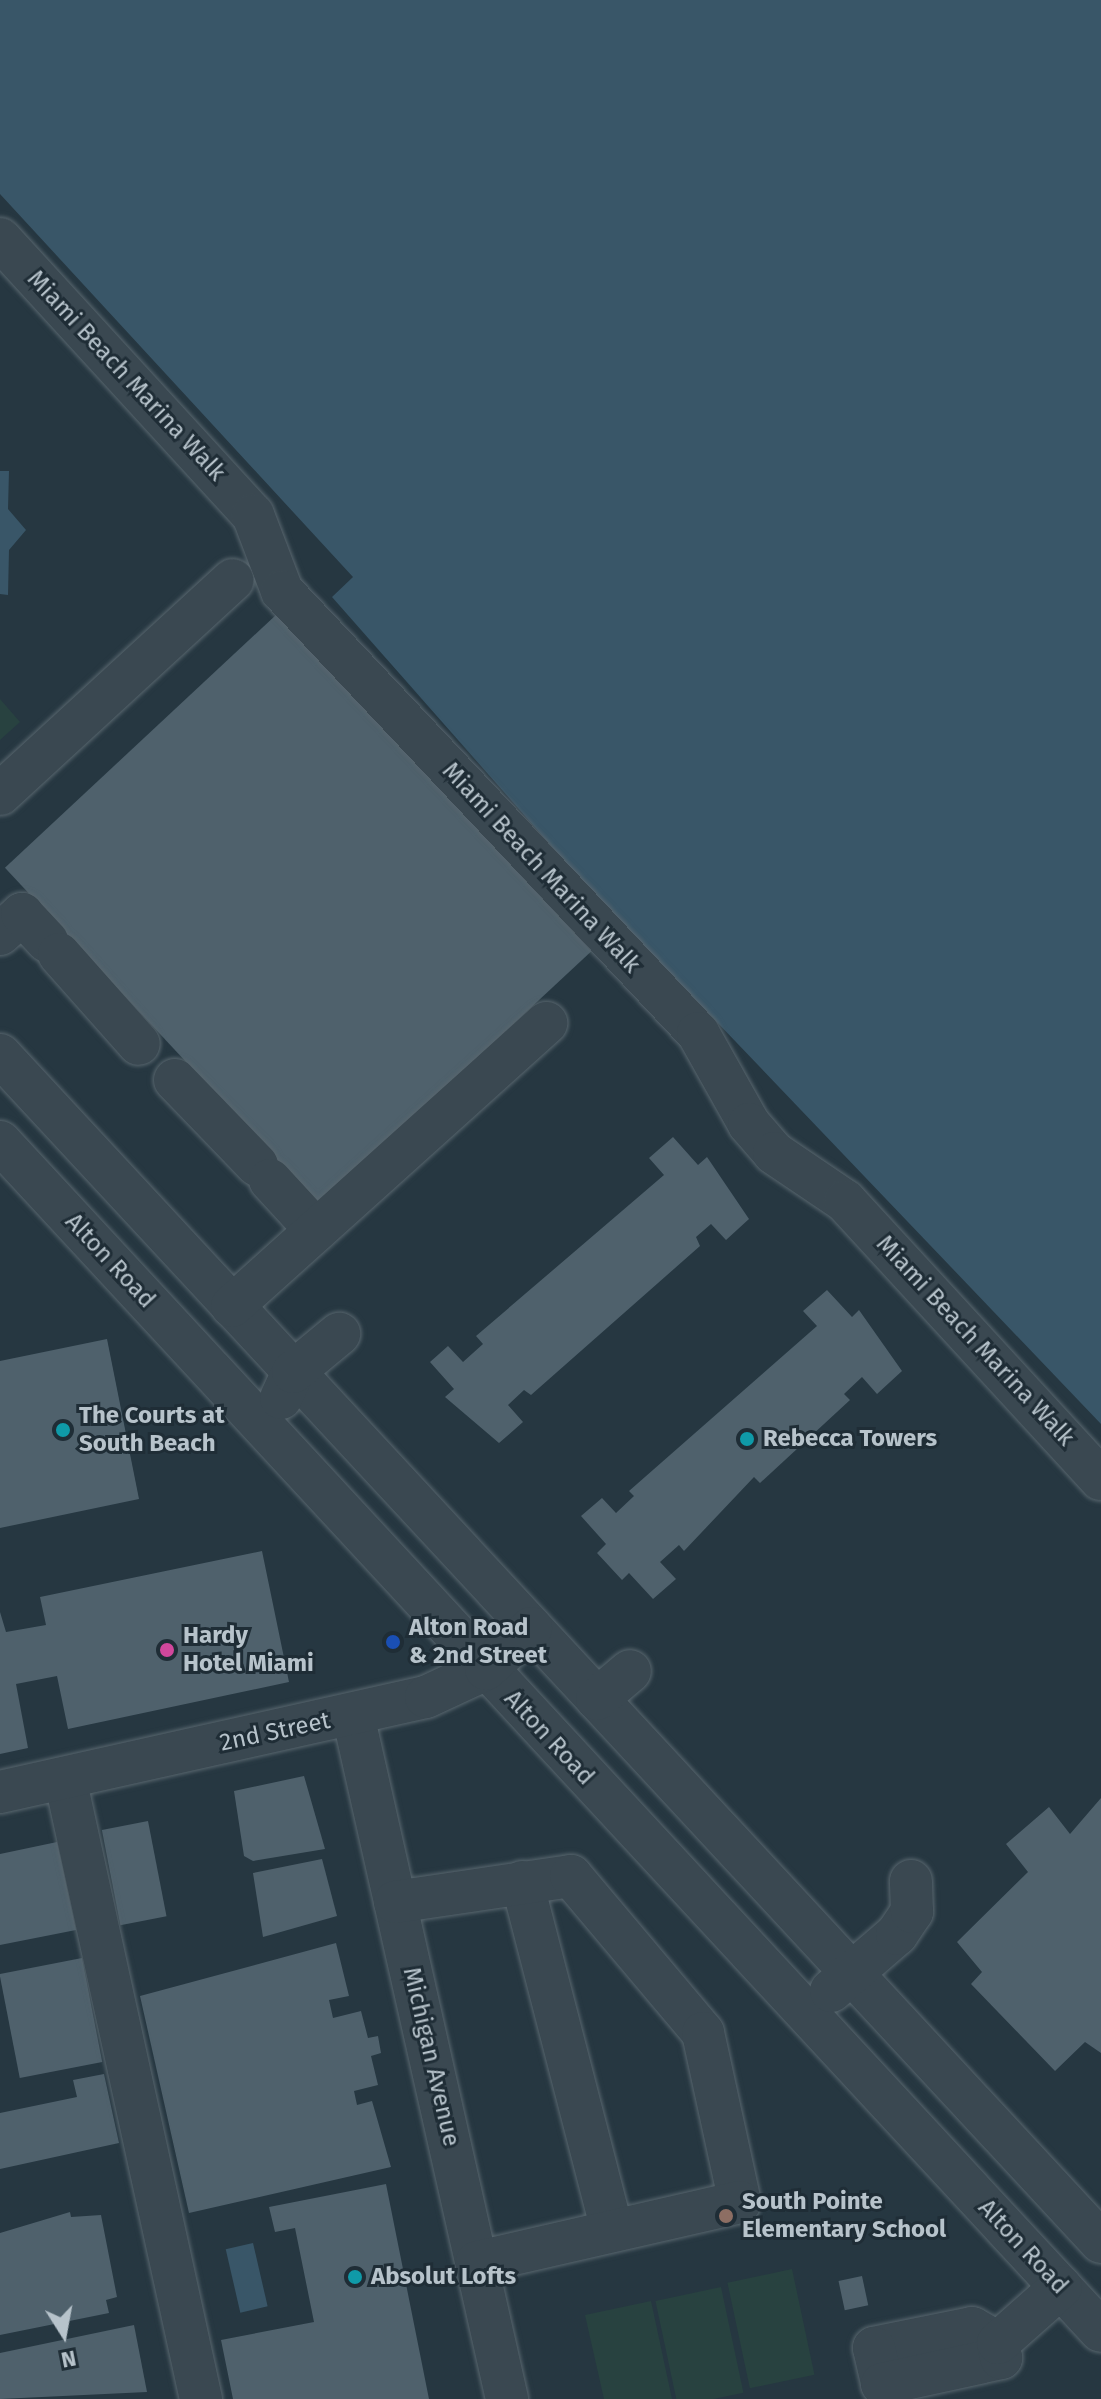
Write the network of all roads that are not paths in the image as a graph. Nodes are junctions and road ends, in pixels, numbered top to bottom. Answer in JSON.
{"nodes":[{"id":1,"x":0,"y":239,"type":"edge"},
{"id":2,"x":233,"y":580,"type":"dead end"},
{"id":3,"x":0,"y":794,"type":"edge"},
{"id":4,"x":0,"y":934,"type":"edge"},
{"id":5,"x":546,"y":1023,"type":"dead end"},
{"id":6,"x":139,"y":1044,"type":"dead end"},
{"id":7,"x":0,"y":1055,"type":"edge"},
{"id":8,"x":175,"y":1080,"type":"dead end"},
{"id":9,"x":0,"y":1142,"type":"edge"},
{"id":10,"x":316,"y":1230,"type":"junction"},
{"id":11,"x":232,"y":1306,"type":"junction"},
{"id":12,"x":339,"y":1334,"type":"dead end"},
{"id":13,"x":293,"y":1372,"type":"junction"},
{"id":14,"x":275,"y":1438,"type":"junction"},
{"id":15,"x":1101,"y":1479,"type":"edge"},
{"id":16,"x":531,"y":1628,"type":"junction"},
{"id":17,"x":486,"y":1669,"type":"junction"},
{"id":18,"x":630,"y":1671,"type":"dead end"},
{"id":19,"x":597,"y":1699,"type":"junction"},
{"id":20,"x":353,"y":1715,"type":"junction"},
{"id":21,"x":65,"y":1778,"type":"junction"},
{"id":22,"x":0,"y":1792,"type":"edge"},
{"id":23,"x":911,"y":1881,"type":"dead end"},
{"id":24,"x":522,"y":1882,"type":"junction"},
{"id":25,"x":395,"y":1902,"type":"junction"},
{"id":26,"x":852,"y":1974,"type":"junction"},
{"id":27,"x":805,"y":2012,"type":"junction"},
{"id":28,"x":612,"y":2231,"type":"junction"},
{"id":29,"x":1101,"y":2242,"type":"edge"},
{"id":30,"x":477,"y":2262,"type":"junction"},
{"id":31,"x":1061,"y":2287,"type":"junction"},
{"id":32,"x":1101,"y":2331,"type":"edge"},
{"id":33,"x":998,"y":2343,"type":"dead end"},
{"id":34,"x":201,"y":2399,"type":"edge"},
{"id":35,"x":507,"y":2399,"type":"edge"}],
"edges":[{"from":1,"to":15,"type":"street","name":"Miami Beach Marina Walk"},
{"from":2,"to":3,"type":"street"},
{"from":4,"to":6,"type":"street"},
{"from":5,"to":10,"type":"street"},
{"from":7,"to":11,"type":"street"},
{"from":8,"to":10,"type":"street"},
{"from":9,"to":14,"type":"street","name":"Alton Road"},
{"from":10,"to":11,"type":"street"},
{"from":11,"to":13,"type":"street"},
{"from":12,"to":13,"type":"street"},
{"from":13,"to":14,"type":"street"},
{"from":13,"to":16,"type":"street"},
{"from":14,"to":17,"type":"street","name":"Alton Road"},
{"from":16,"to":17,"type":"street","name":"2nd Street"},
{"from":16,"to":19,"type":"street"},
{"from":17,"to":20,"type":"street","name":"2nd Street"},
{"from":17,"to":27,"type":"street","name":"Alton Road"},
{"from":18,"to":19,"type":"street"},
{"from":19,"to":26,"type":"street"},
{"from":20,"to":21,"type":"street","name":"2nd Street"},
{"from":20,"to":25,"type":"street","name":"Michigan Avenue"},
{"from":21,"to":22,"type":"street","name":"2nd Street"},
{"from":21,"to":34,"type":"street"},
{"from":23,"to":26,"type":"street"},
{"from":24,"to":25,"type":"street"},
{"from":24,"to":28,"type":"street"},
{"from":24,"to":28,"type":"street"},
{"from":25,"to":30,"type":"street","name":"Michigan Avenue"},
{"from":26,"to":27,"type":"street"},
{"from":26,"to":29,"type":"street"},
{"from":27,"to":31,"type":"street","name":"Alton Road"},
{"from":28,"to":30,"type":"street"},
{"from":30,"to":35,"type":"street","name":"Michigan Avenue"},
{"from":31,"to":32,"type":"street","name":"Alton Road"},
{"from":31,"to":33,"type":"street"}]}
